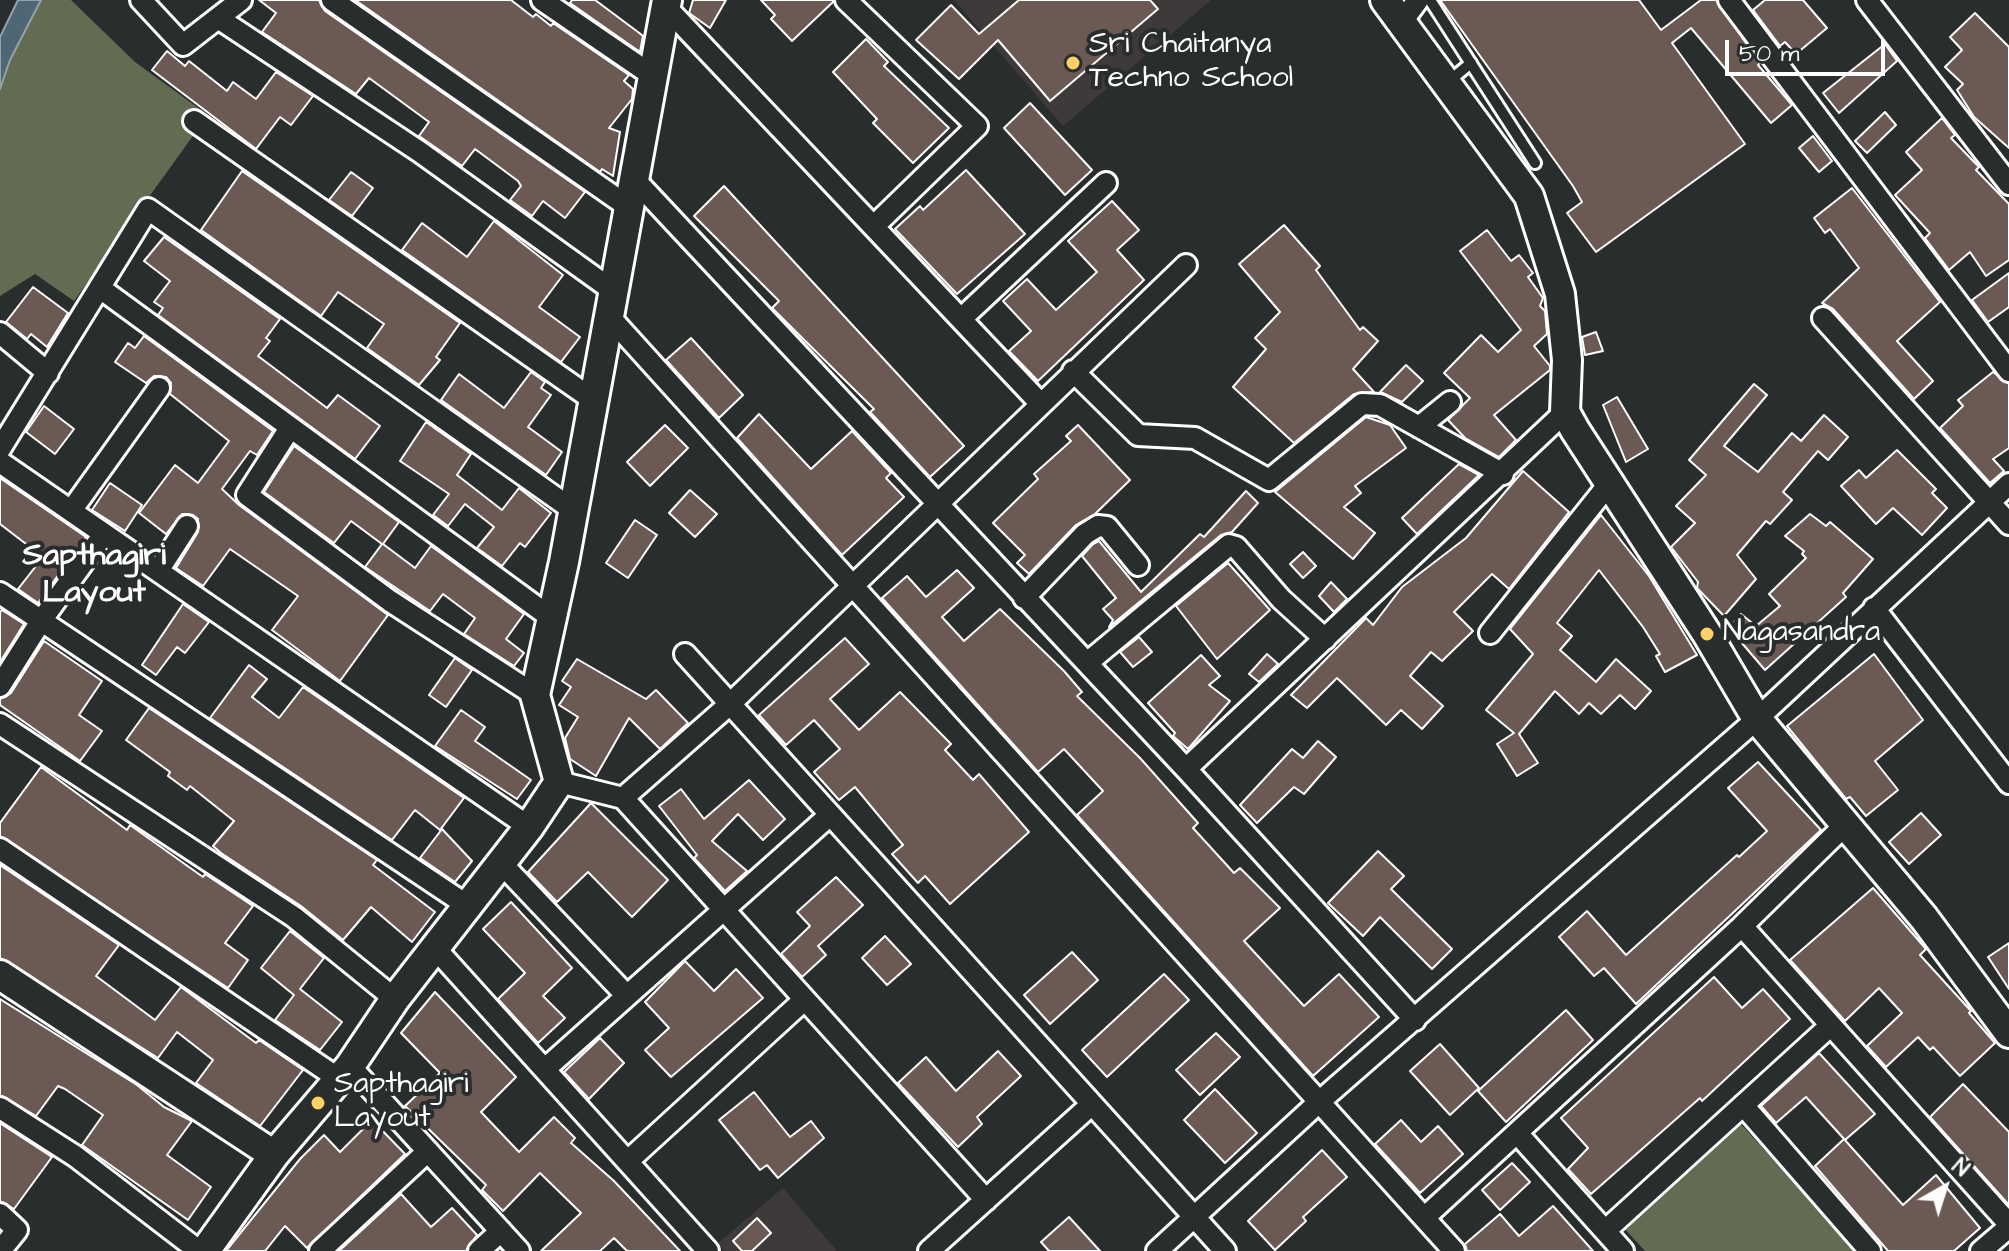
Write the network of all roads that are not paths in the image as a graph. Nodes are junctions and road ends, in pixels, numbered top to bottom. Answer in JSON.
{"nodes":[{"id":1,"x":141,"y":0,"type":"edge"},
{"id":2,"x":241,"y":0,"type":"edge"},
{"id":3,"x":332,"y":0,"type":"edge"},
{"id":4,"x":542,"y":0,"type":"edge"},
{"id":5,"x":846,"y":0,"type":"edge"},
{"id":6,"x":1385,"y":0,"type":"edge"},
{"id":7,"x":1418,"y":0,"type":"edge"},
{"id":8,"x":1430,"y":0,"type":"edge"},
{"id":9,"x":1729,"y":0,"type":"edge"},
{"id":10,"x":1867,"y":0,"type":"edge"},
{"id":11,"x":666,"y":3,"type":"edge"},
{"id":12,"x":218,"y":18,"type":"junction"},
{"id":13,"x":1401,"y":23,"type":"junction"},
{"id":14,"x":1471,"y":63,"type":"junction"},
{"id":15,"x":653,"y":76,"type":"junction"},
{"id":16,"x":1446,"y":84,"type":"junction"},
{"id":17,"x":194,"y":121,"type":"dead end"},
{"id":18,"x":1535,"y":163,"type":"dead end"},
{"id":19,"x":1106,"y":183,"type":"dead end"},
{"id":20,"x":2009,"y":184,"type":"edge"},
{"id":21,"x":633,"y":194,"type":"junction"},
{"id":22,"x":874,"y":226,"type":"junction"},
{"id":23,"x":1186,"y":265,"type":"dead end"},
{"id":24,"x":100,"y":288,"type":"junction"},
{"id":25,"x":610,"y":302,"type":"junction"},
{"id":26,"x":1823,"y":318,"type":"dead end"},
{"id":27,"x":961,"y":319,"type":"junction"},
{"id":28,"x":0,"y":333,"type":"edge"},
{"id":29,"x":1073,"y":371,"type":"junction"},
{"id":30,"x":2009,"y":371,"type":"edge"},
{"id":31,"x":48,"y":373,"type":"junction"},
{"id":32,"x":159,"y":388,"type":"dead end"},
{"id":33,"x":592,"y":399,"type":"junction"},
{"id":34,"x":1450,"y":402,"type":"dead end"},
{"id":35,"x":1040,"y":403,"type":"junction"},
{"id":36,"x":1565,"y":412,"type":"junction"},
{"id":37,"x":1419,"y":427,"type":"junction"},
{"id":38,"x":290,"y":428,"type":"junction"},
{"id":39,"x":0,"y":449,"type":"edge"},
{"id":40,"x":0,"y":462,"type":"edge"},
{"id":41,"x":1503,"y":474,"type":"junction"},
{"id":42,"x":2009,"y":484,"type":"edge"},
{"id":43,"x":1608,"y":485,"type":"junction"},
{"id":44,"x":1990,"y":501,"type":"junction"},
{"id":45,"x":936,"y":504,"type":"junction"},
{"id":46,"x":573,"y":510,"type":"junction"},
{"id":47,"x":71,"y":511,"type":"junction"},
{"id":48,"x":2009,"y":524,"type":"edge"},
{"id":49,"x":187,"y":526,"type":"dead end"},
{"id":50,"x":104,"y":534,"type":"junction"},
{"id":51,"x":1138,"y":565,"type":"dead end"},
{"id":52,"x":158,"y":571,"type":"junction"},
{"id":53,"x":852,"y":585,"type":"junction"},
{"id":54,"x":0,"y":593,"type":"edge"},
{"id":55,"x":1024,"y":598,"type":"junction"},
{"id":56,"x":1874,"y":608,"type":"junction"},
{"id":57,"x":550,"y":617,"type":"junction"},
{"id":58,"x":41,"y":621,"type":"junction"},
{"id":59,"x":1490,"y":633,"type":"dead end"},
{"id":60,"x":1325,"y":639,"type":"junction"},
{"id":61,"x":685,"y":654,"type":"dead end"},
{"id":62,"x":1087,"y":663,"type":"junction"},
{"id":63,"x":0,"y":686,"type":"edge"},
{"id":64,"x":535,"y":695,"type":"junction"},
{"id":65,"x":730,"y":704,"type":"junction"},
{"id":66,"x":1757,"y":719,"type":"junction"},
{"id":67,"x":0,"y":724,"type":"edge"},
{"id":68,"x":1186,"y":769,"type":"junction"},
{"id":69,"x":559,"y":782,"type":"junction"},
{"id":70,"x":2009,"y":783,"type":"edge"},
{"id":71,"x":623,"y":798,"type":"junction"},
{"id":72,"x":830,"y":815,"type":"junction"},
{"id":73,"x":1845,"y":825,"type":"junction"},
{"id":74,"x":529,"y":827,"type":"junction"},
{"id":75,"x":0,"y":849,"type":"edge"},
{"id":76,"x":501,"y":863,"type":"junction"},
{"id":77,"x":468,"y":906,"type":"junction"},
{"id":78,"x":723,"y":910,"type":"junction"},
{"id":79,"x":1742,"y":926,"type":"junction"},
{"id":80,"x":435,"y":948,"type":"junction"},
{"id":81,"x":0,"y":975,"type":"edge"},
{"id":82,"x":627,"y":996,"type":"junction"},
{"id":83,"x":395,"y":999,"type":"junction"},
{"id":84,"x":804,"y":1000,"type":"junction"},
{"id":85,"x":1415,"y":1020,"type":"junction"},
{"id":86,"x":1830,"y":1026,"type":"junction"},
{"id":87,"x":2009,"y":1033,"type":"edge"},
{"id":88,"x":545,"y":1069,"type":"junction"},
{"id":89,"x":345,"y":1072,"type":"junction"},
{"id":90,"x":1319,"y":1102,"type":"junction"},
{"id":91,"x":1092,"y":1104,"type":"junction"},
{"id":92,"x":1743,"y":1105,"type":"junction"},
{"id":93,"x":0,"y":1108,"type":"edge"},
{"id":94,"x":1517,"y":1133,"type":"junction"},
{"id":95,"x":428,"y":1151,"type":"junction"},
{"id":96,"x":274,"y":1155,"type":"junction"},
{"id":97,"x":628,"y":1161,"type":"junction"},
{"id":98,"x":986,"y":1200,"type":"junction"},
{"id":99,"x":0,"y":1214,"type":"edge"},
{"id":100,"x":1194,"y":1217,"type":"junction"},
{"id":101,"x":1424,"y":1218,"type":"junction"},
{"id":102,"x":2009,"y":1225,"type":"edge"},
{"id":103,"x":501,"y":1231,"type":"junction"},
{"id":104,"x":1605,"y":1231,"type":"junction"},
{"id":105,"x":0,"y":1251,"type":"edge"},
{"id":106,"x":199,"y":1251,"type":"edge"},
{"id":107,"x":205,"y":1251,"type":"edge"},
{"id":108,"x":320,"y":1251,"type":"edge"},
{"id":109,"x":479,"y":1251,"type":"edge"},
{"id":110,"x":519,"y":1251,"type":"edge"},
{"id":111,"x":708,"y":1251,"type":"edge"},
{"id":112,"x":929,"y":1251,"type":"edge"},
{"id":113,"x":1157,"y":1251,"type":"edge"},
{"id":114,"x":1225,"y":1251,"type":"edge"},
{"id":115,"x":1454,"y":1251,"type":"edge"},
{"id":116,"x":1623,"y":1251,"type":"edge"},
{"id":117,"x":1870,"y":1251,"type":"edge"},
{"id":118,"x":1981,"y":1251,"type":"edge"}],
"edges":[{"from":1,"to":12,"type":"street"},
{"from":2,"to":12,"type":"street"},
{"from":3,"to":21,"type":"street"},
{"from":4,"to":15,"type":"street"},
{"from":5,"to":22,"type":"street"},
{"from":6,"to":13,"type":"street"},
{"from":7,"to":13,"type":"street"},
{"from":8,"to":14,"type":"lane"},
{"from":9,"to":30,"type":"street"},
{"from":10,"to":20,"type":"street"},
{"from":11,"to":15,"type":"street"},
{"from":11,"to":22,"type":"street"},
{"from":12,"to":25,"type":"street"},
{"from":13,"to":16,"type":"street"},
{"from":14,"to":16,"type":"lane"},
{"from":14,"to":18,"type":"lane"},
{"from":15,"to":21,"type":"street"},
{"from":16,"to":36,"type":"street"},
{"from":17,"to":33,"type":"street"},
{"from":19,"to":27,"type":"street"},
{"from":21,"to":25,"type":"street"},
{"from":21,"to":45,"type":"street"},
{"from":22,"to":27,"type":"street"},
{"from":23,"to":29,"type":"street"},
{"from":24,"to":31,"type":"street"},
{"from":24,"to":38,"type":"street"},
{"from":24,"to":46,"type":"street"},
{"from":25,"to":33,"type":"street"},
{"from":25,"to":53,"type":"street"},
{"from":26,"to":44,"type":"street"},
{"from":27,"to":35,"type":"street"},
{"from":28,"to":31,"type":"street"},
{"from":29,"to":35,"type":"street"},
{"from":29,"to":37,"type":"street"},
{"from":31,"to":39,"type":"street"},
{"from":32,"to":47,"type":"street"},
{"from":33,"to":46,"type":"street"},
{"from":34,"to":37,"type":"street"},
{"from":35,"to":45,"type":"street"},
{"from":36,"to":41,"type":"street"},
{"from":36,"to":43,"type":"street"},
{"from":37,"to":41,"type":"street"},
{"from":38,"to":57,"type":"street"},
{"from":38,"to":64,"type":"street"},
{"from":40,"to":47,"type":"street"},
{"from":41,"to":60,"type":"street"},
{"from":42,"to":44,"type":"street"},
{"from":43,"to":59,"type":"street"},
{"from":43,"to":66,"type":"street"},
{"from":44,"to":48,"type":"street"},
{"from":44,"to":56,"type":"street"},
{"from":45,"to":53,"type":"street"},
{"from":45,"to":55,"type":"street"},
{"from":46,"to":57,"type":"street"},
{"from":47,"to":50,"type":"street"},
{"from":49,"to":52,"type":"street"},
{"from":50,"to":52,"type":"street"},
{"from":50,"to":58,"type":"street"},
{"from":51,"to":55,"type":"street"},
{"from":52,"to":74,"type":"street"},
{"from":53,"to":65,"type":"street"},
{"from":53,"to":90,"type":"street"},
{"from":54,"to":58,"type":"street"},
{"from":55,"to":62,"type":"street"},
{"from":56,"to":66,"type":"street"},
{"from":56,"to":70,"type":"street"},
{"from":57,"to":64,"type":"street"},
{"from":58,"to":63,"type":"street"},
{"from":58,"to":77,"type":"street"},
{"from":60,"to":62,"type":"street"},
{"from":60,"to":68,"type":"street"},
{"from":61,"to":65,"type":"street"},
{"from":62,"to":68,"type":"street"},
{"from":64,"to":69,"type":"street"},
{"from":65,"to":71,"type":"street"},
{"from":65,"to":72,"type":"street"},
{"from":66,"to":73,"type":"street"},
{"from":66,"to":85,"type":"street"},
{"from":67,"to":83,"type":"street"},
{"from":68,"to":85,"type":"street"},
{"from":69,"to":71,"type":"street"},
{"from":69,"to":74,"type":"street"},
{"from":71,"to":78,"type":"street"},
{"from":72,"to":78,"type":"street"},
{"from":72,"to":91,"type":"street"},
{"from":73,"to":79,"type":"street"},
{"from":73,"to":87,"type":"street"},
{"from":74,"to":76,"type":"street"},
{"from":75,"to":89,"type":"street"},
{"from":76,"to":77,"type":"street"},
{"from":76,"to":82,"type":"street"},
{"from":77,"to":80,"type":"street"},
{"from":78,"to":82,"type":"street"},
{"from":78,"to":84,"type":"street"},
{"from":79,"to":86,"type":"street"},
{"from":79,"to":94,"type":"street"},
{"from":80,"to":83,"type":"street"},
{"from":80,"to":88,"type":"street"},
{"from":81,"to":96,"type":"street"},
{"from":82,"to":88,"type":"street"},
{"from":83,"to":89,"type":"street"},
{"from":84,"to":97,"type":"street"},
{"from":84,"to":98,"type":"street"},
{"from":85,"to":90,"type":"street"},
{"from":86,"to":92,"type":"street"},
{"from":86,"to":102,"type":"street"},
{"from":88,"to":97,"type":"street"},
{"from":89,"to":95,"type":"street"},
{"from":89,"to":96,"type":"street"},
{"from":90,"to":100,"type":"street"},
{"from":90,"to":101,"type":"street"},
{"from":91,"to":98,"type":"street"},
{"from":91,"to":100,"type":"street"},
{"from":92,"to":104,"type":"street"},
{"from":92,"to":117,"type":"street"},
{"from":93,"to":106,"type":"street"},
{"from":94,"to":101,"type":"street"},
{"from":94,"to":104,"type":"street"},
{"from":95,"to":103,"type":"street"},
{"from":95,"to":108,"type":"street"},
{"from":96,"to":107,"type":"street"},
{"from":97,"to":111,"type":"street"},
{"from":98,"to":112,"type":"street"},
{"from":99,"to":105,"type":"street"},
{"from":100,"to":113,"type":"street"},
{"from":100,"to":114,"type":"street"},
{"from":101,"to":115,"type":"street"},
{"from":102,"to":118,"type":"street"},
{"from":103,"to":109,"type":"street"},
{"from":103,"to":110,"type":"street"},
{"from":104,"to":116,"type":"street"}]}
